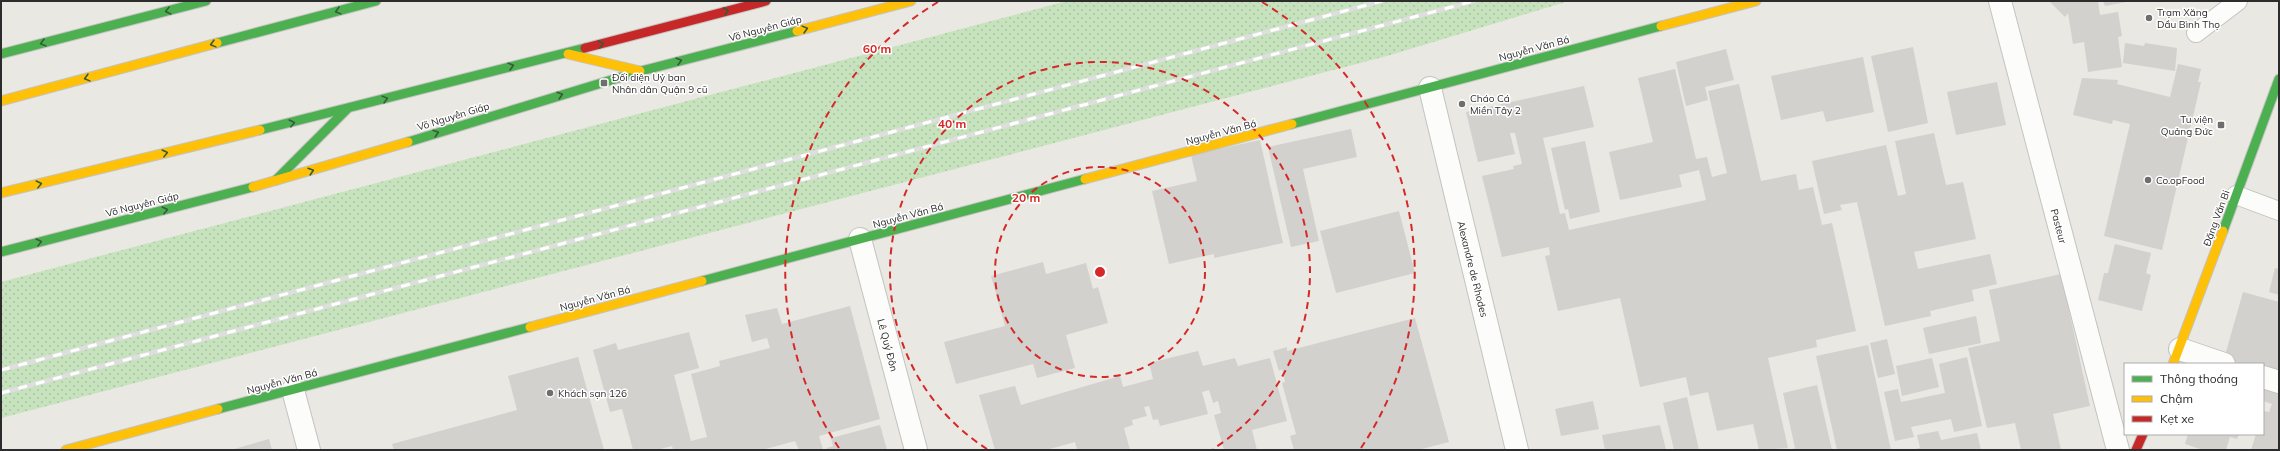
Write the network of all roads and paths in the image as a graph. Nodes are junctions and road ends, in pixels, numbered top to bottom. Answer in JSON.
{"nodes":[{"id":1,"x":206,"y":1,"type":"edge"},
{"id":2,"x":376,"y":1,"type":"edge"},
{"id":3,"x":766,"y":1,"type":"edge"},
{"id":4,"x":911,"y":1,"type":"edge"},
{"id":5,"x":1756,"y":1,"type":"edge"},
{"id":6,"x":2000,"y":1,"type":"edge"},
{"id":7,"x":2238,"y":1,"type":"edge"},
{"id":8,"x":2196,"y":33,"type":"dead end"},
{"id":9,"x":563,"y":53,"type":"junction"},
{"id":10,"x":1,"y":54,"type":"edge"},
{"id":11,"x":642,"y":71,"type":"junction"},
{"id":12,"x":2279,"y":80,"type":"edge"},
{"id":13,"x":1430,"y":88,"type":"junction"},
{"id":14,"x":1,"y":101,"type":"edge"},
{"id":15,"x":348,"y":109,"type":"junction"},
{"id":16,"x":274,"y":182,"type":"junction"},
{"id":17,"x":1,"y":193,"type":"edge"},
{"id":18,"x":2236,"y":195,"type":"junction"},
{"id":19,"x":2279,"y":211,"type":"edge"},
{"id":20,"x":860,"y":239,"type":"junction"},
{"id":21,"x":1,"y":252,"type":"edge"},
{"id":22,"x":2176,"y":357,"type":"edge"},
{"id":23,"x":2217,"y":363,"type":"edge"},
{"id":24,"x":2264,"y":377,"type":"edge"},
{"id":25,"x":2279,"y":382,"type":"edge"},
{"id":26,"x":293,"y":390,"type":"junction"},
{"id":27,"x":2143,"y":435,"type":"edge"},
{"id":28,"x":66,"y":450,"type":"edge"},
{"id":29,"x":309,"y":450,"type":"edge"},
{"id":30,"x":916,"y":450,"type":"edge"},
{"id":31,"x":1517,"y":450,"type":"edge"},
{"id":32,"x":2118,"y":450,"type":"edge"},
{"id":33,"x":2136,"y":450,"type":"edge"}],
"edges":[{"from":1,"to":10,"type":"main road","one_way":true},
{"from":2,"to":14,"type":"main road","one_way":true},
{"from":9,"to":3,"type":"main road","one_way":true},
{"from":11,"to":4,"type":"main road","name":"Võ Nguyên Giáp","one_way":true},
{"from":5,"to":13,"type":"main road","name":"Nguyễn Văn Bá"},
{"from":6,"to":32,"type":"street","name":"Pasteur"},
{"from":7,"to":8,"type":"lane"},
{"from":9,"to":11,"type":"main road"},
{"from":15,"to":9,"type":"main road","one_way":true},
{"from":16,"to":11,"type":"main road","name":"Võ Nguyên Giáp","one_way":true},
{"from":12,"to":18,"type":"main road","name":"Đặng Văn Bi"},
{"from":13,"to":20,"type":"main road","name":"Nguyễn Văn Bá"},
{"from":13,"to":31,"type":"street","name":"Alexandre de Rhodes"},
{"from":15,"to":16,"type":"main road"},
{"from":17,"to":15,"type":"main road","one_way":true},
{"from":21,"to":16,"type":"main road","name":"Võ Nguyên Giáp","one_way":true},
{"from":18,"to":19,"type":"lane"},
{"from":18,"to":22,"type":"main road","name":"Đặng Văn Bi"},
{"from":20,"to":26,"type":"main road","name":"Nguyễn Văn Bá"},
{"from":20,"to":30,"type":"street","name":"Lê Quý Đôn"},
{"from":22,"to":23,"type":"street"},
{"from":24,"to":25,"type":"street"},
{"from":26,"to":28,"type":"main road","name":"Nguyễn Văn Bá"},
{"from":26,"to":29,"type":"street"},
{"from":27,"to":33,"type":"main road"}]}
